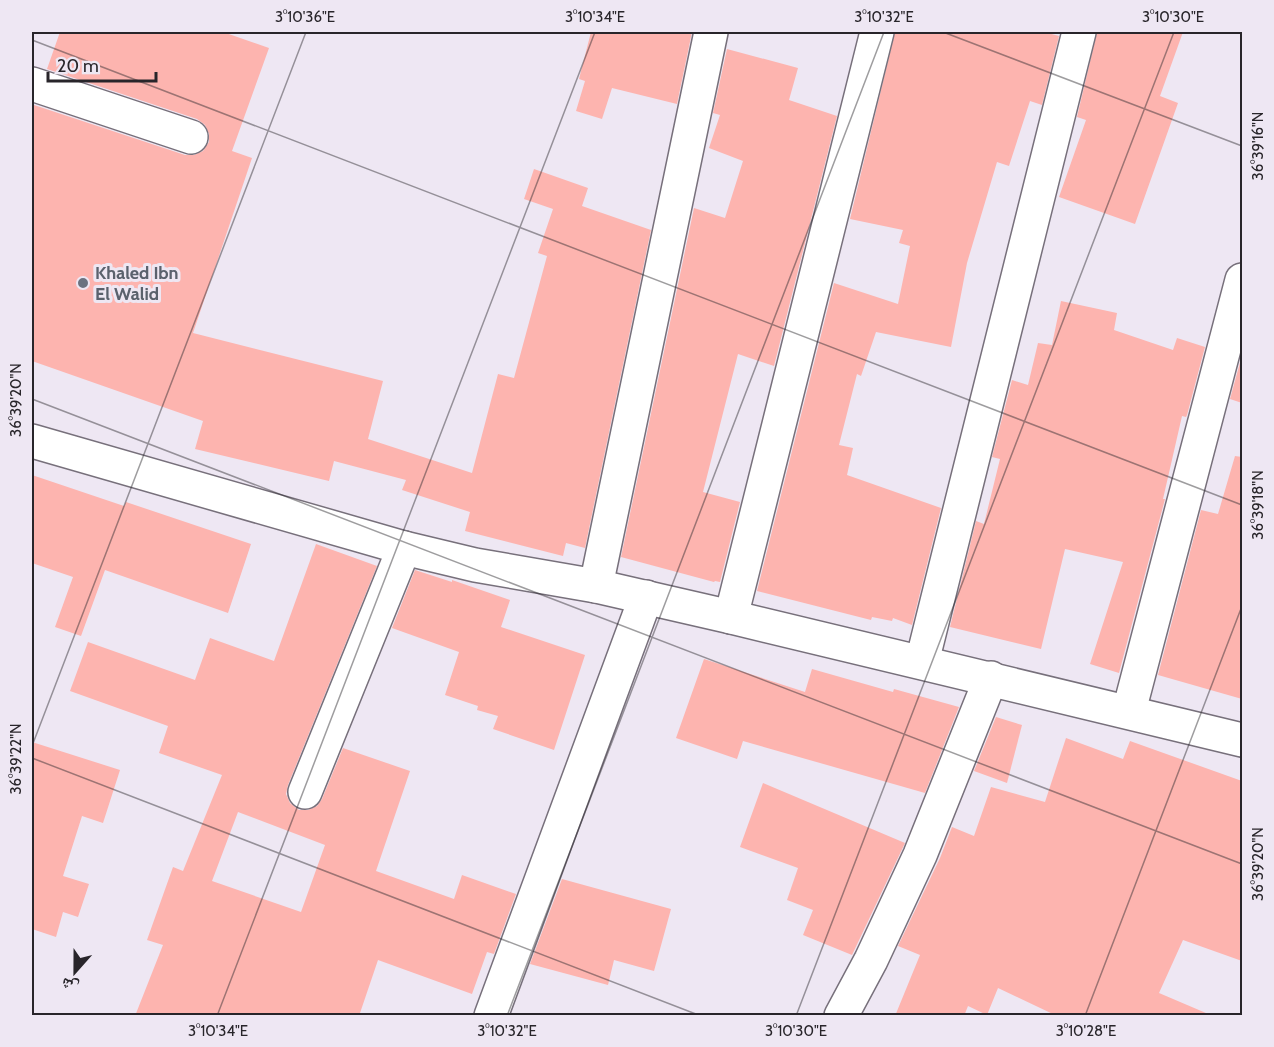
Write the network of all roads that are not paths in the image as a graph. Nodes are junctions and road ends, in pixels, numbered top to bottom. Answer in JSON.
{"nodes":[{"id":1,"x":711,"y":32,"type":"edge"},
{"id":2,"x":877,"y":32,"type":"edge"},
{"id":3,"x":1079,"y":32,"type":"edge"},
{"id":4,"x":32,"y":84,"type":"edge"},
{"id":5,"x":191,"y":137,"type":"dead end"},
{"id":6,"x":1242,"y":280,"type":"edge"},
{"id":7,"x":32,"y":441,"type":"edge"},
{"id":8,"x":404,"y":548,"type":"junction"},
{"id":9,"x":596,"y":586,"type":"junction"},
{"id":10,"x":646,"y":597,"type":"junction"},
{"id":11,"x":731,"y":617,"type":"junction"},
{"id":12,"x":922,"y":662,"type":"junction"},
{"id":13,"x":991,"y":678,"type":"junction"},
{"id":14,"x":1129,"y":711,"type":"junction"},
{"id":15,"x":1242,"y":740,"type":"edge"},
{"id":16,"x":305,"y":792,"type":"dead end"},
{"id":17,"x":491,"y":1016,"type":"edge"},
{"id":18,"x":841,"y":1016,"type":"edge"}],
"edges":[{"from":1,"to":9,"type":"street"},
{"from":2,"to":11,"type":"street"},
{"from":3,"to":12,"type":"street"},
{"from":4,"to":5,"type":"street"},
{"from":6,"to":14,"type":"street"},
{"from":7,"to":8,"type":"street"},
{"from":8,"to":9,"type":"street"},
{"from":8,"to":16,"type":"street"},
{"from":9,"to":10,"type":"street"},
{"from":10,"to":11,"type":"street"},
{"from":10,"to":17,"type":"street"},
{"from":11,"to":12,"type":"street"},
{"from":12,"to":13,"type":"street"},
{"from":13,"to":14,"type":"street"},
{"from":13,"to":18,"type":"street"},
{"from":14,"to":15,"type":"street"}]}
